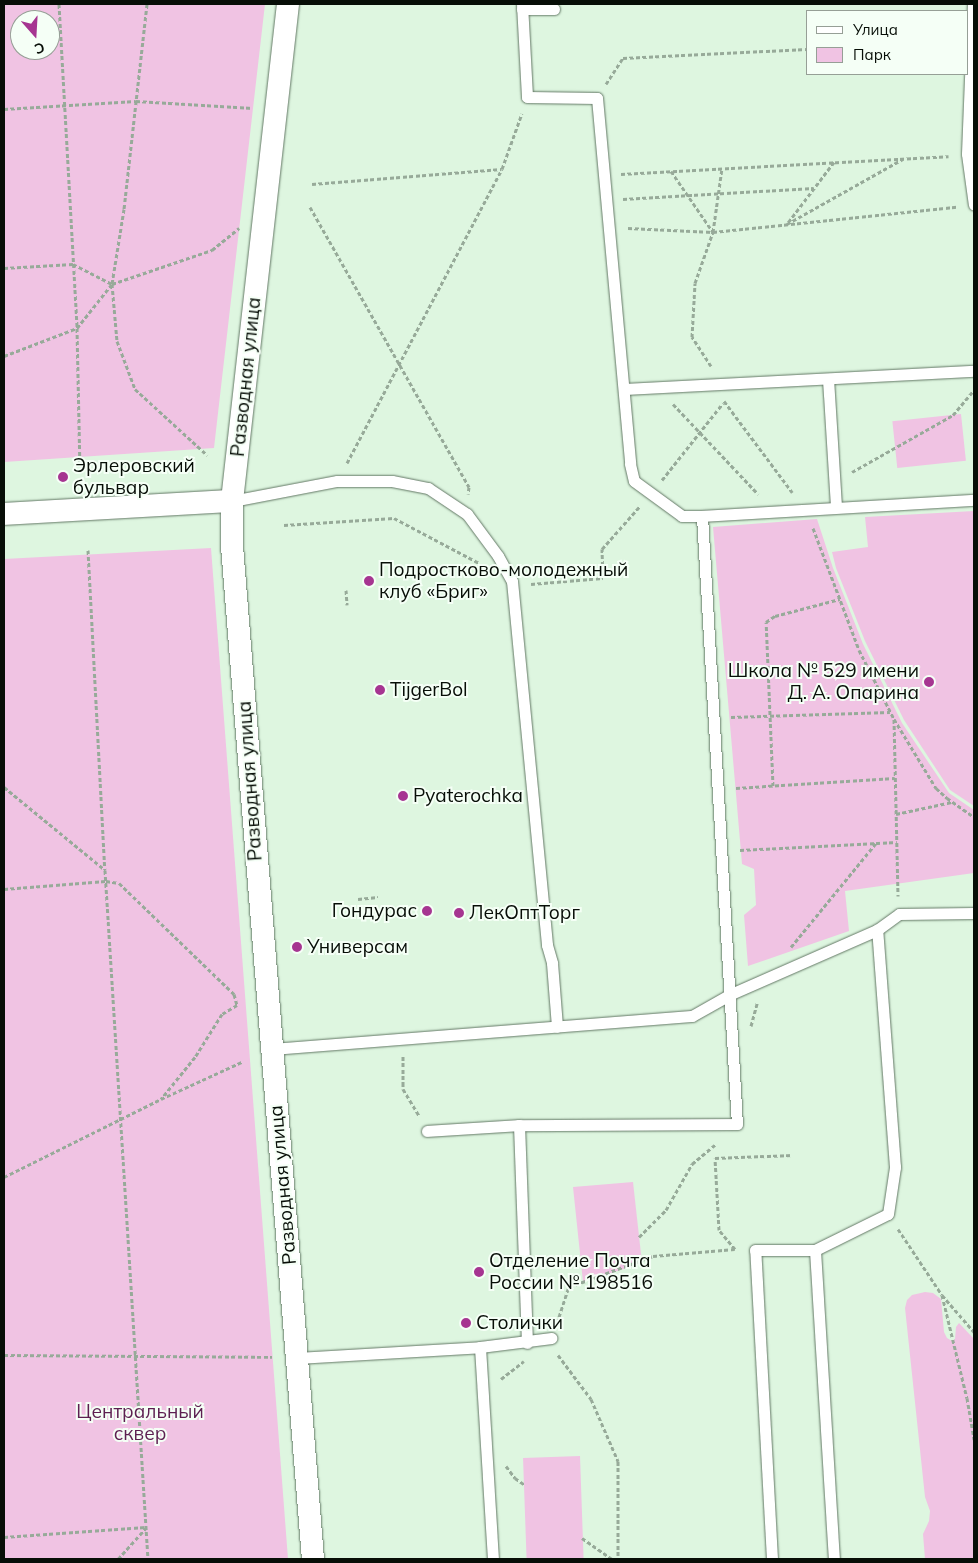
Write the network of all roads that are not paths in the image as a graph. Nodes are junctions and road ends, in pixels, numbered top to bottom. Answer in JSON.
{"nodes":[{"id":1,"x":288,"y":4,"type":"edge"},
{"id":2,"x":974,"y":4,"type":"edge"},
{"id":3,"x":522,"y":6,"type":"edge"},
{"id":4,"x":554,"y":9,"type":"dead end"},
{"id":5,"x":974,"y":205,"type":"edge"},
{"id":6,"x":974,"y":371,"type":"edge"},
{"id":7,"x":828,"y":379,"type":"junction"},
{"id":8,"x":624,"y":389,"type":"junction"},
{"id":9,"x":974,"y":500,"type":"edge"},
{"id":10,"x":232,"y":501,"type":"junction"},
{"id":11,"x":836,"y":507,"type":"junction"},
{"id":12,"x":4,"y":514,"type":"edge"},
{"id":13,"x":702,"y":516,"type":"junction"},
{"id":14,"x":974,"y":913,"type":"edge"},
{"id":15,"x":877,"y":930,"type":"junction"},
{"id":16,"x":731,"y":994,"type":"junction"},
{"id":17,"x":557,"y":1027,"type":"junction"},
{"id":18,"x":271,"y":1048,"type":"junction"},
{"id":19,"x":520,"y":1125,"type":"junction"},
{"id":20,"x":427,"y":1131,"type":"road end"},
{"id":21,"x":815,"y":1250,"type":"junction"},
{"id":22,"x":551,"y":1338,"type":"road end"},
{"id":23,"x":527,"y":1342,"type":"junction"},
{"id":24,"x":480,"y":1347,"type":"junction"},
{"id":25,"x":297,"y":1358,"type":"junction"},
{"id":26,"x":313,"y":1559,"type":"edge"},
{"id":27,"x":493,"y":1559,"type":"edge"},
{"id":28,"x":772,"y":1559,"type":"edge"},
{"id":29,"x":834,"y":1559,"type":"edge"}],
"edges":[{"from":1,"to":10,"type":"street","name":"Разводная улица"},
{"from":2,"to":5,"type":"lane"},
{"from":3,"to":4,"type":"lane"},
{"from":3,"to":8,"type":"lane"},
{"from":6,"to":7,"type":"lane"},
{"from":7,"to":8,"type":"lane"},
{"from":7,"to":11,"type":"lane"},
{"from":8,"to":13,"type":"lane"},
{"from":9,"to":11,"type":"lane"},
{"from":10,"to":12,"type":"street"},
{"from":10,"to":17,"type":"lane"},
{"from":10,"to":18,"type":"street","name":"Разводная улица"},
{"from":11,"to":13,"type":"lane"},
{"from":13,"to":16,"type":"lane"},
{"from":14,"to":15,"type":"lane"},
{"from":15,"to":16,"type":"lane"},
{"from":15,"to":21,"type":"lane"},
{"from":16,"to":17,"type":"lane"},
{"from":16,"to":19,"type":"lane"},
{"from":17,"to":18,"type":"lane"},
{"from":18,"to":25,"type":"street","name":"Разводная улица"},
{"from":19,"to":20,"type":"lane"},
{"from":19,"to":23,"type":"lane"},
{"from":21,"to":28,"type":"lane"},
{"from":21,"to":29,"type":"lane"},
{"from":22,"to":23,"type":"lane"},
{"from":23,"to":24,"type":"lane"},
{"from":24,"to":25,"type":"lane"},
{"from":24,"to":27,"type":"lane"},
{"from":25,"to":26,"type":"street","name":"Разводная улица"}]}
